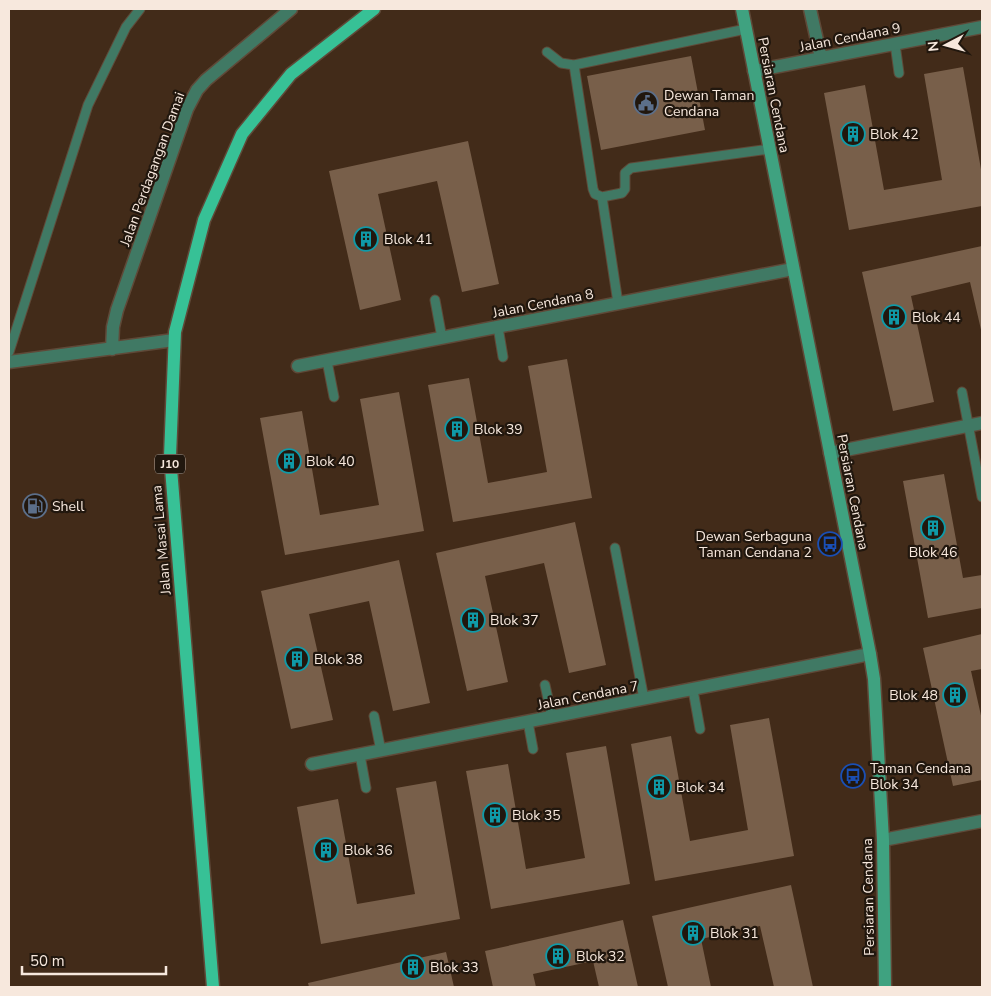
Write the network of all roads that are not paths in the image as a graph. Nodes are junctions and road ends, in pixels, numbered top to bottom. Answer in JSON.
{"nodes":[{"id":1,"x":140,"y":9,"type":"edge"},
{"id":2,"x":291,"y":9,"type":"edge"},
{"id":3,"x":374,"y":9,"type":"edge"},
{"id":4,"x":742,"y":9,"type":"edge"},
{"id":5,"x":810,"y":9,"type":"edge"},
{"id":6,"x":982,"y":27,"type":"edge"},
{"id":7,"x":746,"y":29,"type":"junction"},
{"id":8,"x":895,"y":44,"type":"junction"},
{"id":9,"x":547,"y":52,"type":"dead end"},
{"id":10,"x":821,"y":58,"type":"junction"},
{"id":11,"x":574,"y":65,"type":"junction"},
{"id":12,"x":754,"y":71,"type":"junction"},
{"id":13,"x":899,"y":73,"type":"dead end"},
{"id":14,"x":770,"y":149,"type":"junction"},
{"id":15,"x":602,"y":197,"type":"junction"},
{"id":16,"x":793,"y":269,"type":"junction"},
{"id":17,"x":435,"y":300,"type":"dead end"},
{"id":18,"x":618,"y":303,"type":"junction"},
{"id":19,"x":498,"y":327,"type":"junction"},
{"id":20,"x":442,"y":338,"type":"junction"},
{"id":21,"x":174,"y":340,"type":"junction"},
{"id":22,"x":112,"y":348,"type":"junction"},
{"id":23,"x":9,"y":352,"type":"edge"},
{"id":24,"x":503,"y":357,"type":"dead end"},
{"id":25,"x":327,"y":361,"type":"junction"},
{"id":26,"x":9,"y":362,"type":"edge"},
{"id":27,"x":298,"y":366,"type":"dead end"},
{"id":28,"x":962,"y":392,"type":"dead end"},
{"id":29,"x":334,"y":396,"type":"dead end"},
{"id":30,"x":982,"y":423,"type":"edge"},
{"id":31,"x":969,"y":426,"type":"junction"},
{"id":32,"x":830,"y":452,"type":"junction"},
{"id":33,"x":982,"y":497,"type":"edge"},
{"id":34,"x":614,"y":548,"type":"dead end"},
{"id":35,"x":870,"y":654,"type":"junction"},
{"id":36,"x":545,"y":685,"type":"dead end"},
{"id":37,"x":693,"y":690,"type":"junction"},
{"id":38,"x":644,"y":699,"type":"junction"},
{"id":39,"x":374,"y":716,"type":"dead end"},
{"id":40,"x":552,"y":717,"type":"junction"},
{"id":41,"x":528,"y":722,"type":"junction"},
{"id":42,"x":700,"y":729,"type":"dead end"},
{"id":43,"x":533,"y":749,"type":"dead end"},
{"id":44,"x":381,"y":751,"type":"junction"},
{"id":45,"x":360,"y":755,"type":"junction"},
{"id":46,"x":312,"y":764,"type":"dead end"},
{"id":47,"x":366,"y":788,"type":"dead end"},
{"id":48,"x":982,"y":821,"type":"edge"},
{"id":49,"x":883,"y":840,"type":"junction"},
{"id":50,"x":213,"y":987,"type":"edge"},
{"id":51,"x":885,"y":987,"type":"edge"}],
"edges":[{"from":1,"to":23,"type":"lane"},
{"from":2,"to":22,"type":"street","name":"Jalan Perdagangan Damai"},
{"from":3,"to":21,"type":"main road","name":"Jalan Masai Lama","number":"J10"},
{"from":4,"to":7,"type":"street","name":"Persiaran Cendana"},
{"from":5,"to":10,"type":"street"},
{"from":6,"to":8,"type":"street","name":"Jalan Cendana 9"},
{"from":7,"to":11,"type":"lane"},
{"from":7,"to":12,"type":"street","name":"Persiaran Cendana"},
{"from":8,"to":10,"type":"street","name":"Jalan Cendana 9"},
{"from":8,"to":13,"type":"lane"},
{"from":9,"to":11,"type":"lane"},
{"from":10,"to":12,"type":"street","name":"Jalan Cendana 9"},
{"from":11,"to":15,"type":"lane"},
{"from":12,"to":14,"type":"street","name":"Persiaran Cendana"},
{"from":14,"to":15,"type":"lane"},
{"from":14,"to":16,"type":"street","name":"Persiaran Cendana"},
{"from":15,"to":18,"type":"lane"},
{"from":16,"to":18,"type":"street","name":"Jalan Cendana 8"},
{"from":16,"to":32,"type":"street","name":"Persiaran Cendana"},
{"from":17,"to":20,"type":"lane"},
{"from":18,"to":19,"type":"street","name":"Jalan Cendana 8"},
{"from":19,"to":20,"type":"street","name":"Jalan Cendana 8"},
{"from":19,"to":24,"type":"lane"},
{"from":20,"to":25,"type":"street","name":"Jalan Cendana 8"},
{"from":21,"to":22,"type":"street"},
{"from":21,"to":50,"type":"main road","name":"Jalan Masai Lama","number":"J10"},
{"from":22,"to":26,"type":"street"},
{"from":25,"to":27,"type":"street","name":"Jalan Cendana 8"},
{"from":25,"to":29,"type":"lane"},
{"from":28,"to":31,"type":"lane"},
{"from":30,"to":31,"type":"street"},
{"from":31,"to":32,"type":"street"},
{"from":31,"to":33,"type":"lane"},
{"from":32,"to":35,"type":"street","name":"Persiaran Cendana"},
{"from":34,"to":38,"type":"lane"},
{"from":35,"to":37,"type":"street","name":"Jalan Cendana 7"},
{"from":35,"to":49,"type":"street","name":"Persiaran Cendana"},
{"from":36,"to":40,"type":"lane"},
{"from":37,"to":38,"type":"street","name":"Jalan Cendana 7"},
{"from":37,"to":42,"type":"lane"},
{"from":38,"to":40,"type":"street","name":"Jalan Cendana 7"},
{"from":39,"to":44,"type":"lane"},
{"from":40,"to":41,"type":"street","name":"Jalan Cendana 7"},
{"from":41,"to":43,"type":"lane"},
{"from":41,"to":44,"type":"street","name":"Jalan Cendana 7"},
{"from":44,"to":45,"type":"street","name":"Jalan Cendana 7"},
{"from":45,"to":46,"type":"street","name":"Jalan Cendana 7"},
{"from":45,"to":47,"type":"lane"},
{"from":48,"to":49,"type":"street"},
{"from":49,"to":51,"type":"street","name":"Persiaran Cendana"}]}
